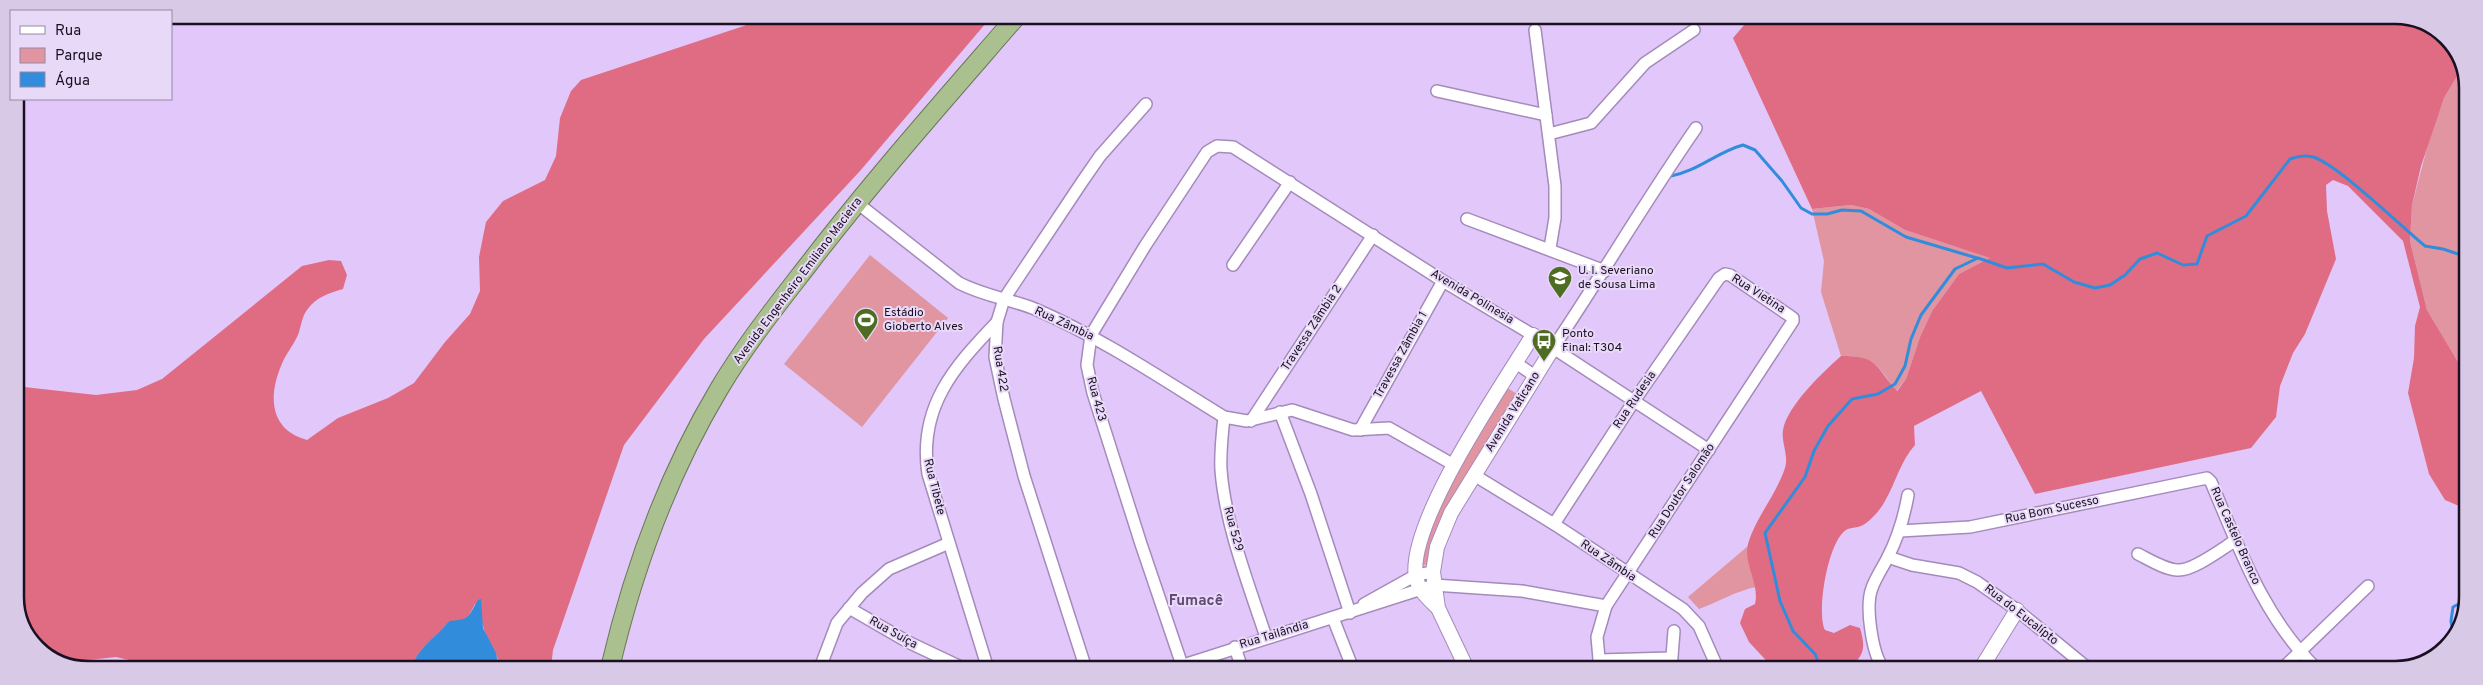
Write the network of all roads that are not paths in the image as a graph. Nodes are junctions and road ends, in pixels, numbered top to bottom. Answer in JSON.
{"nodes":[{"id":1,"x":1010,"y":24,"type":"edge"},
{"id":2,"x":1535,"y":30,"type":"dead end"},
{"id":3,"x":1694,"y":30,"type":"dead end"},
{"id":4,"x":1437,"y":91,"type":"dead end"},
{"id":5,"x":1146,"y":104,"type":"dead end"},
{"id":6,"x":1546,"y":115,"type":"junction"},
{"id":7,"x":1696,"y":128,"type":"dead end"},
{"id":8,"x":1549,"y":134,"type":"junction"},
{"id":9,"x":1233,"y":147,"type":"joint"},
{"id":10,"x":1290,"y":182,"type":"junction"},
{"id":11,"x":856,"y":202,"type":"junction"},
{"id":12,"x":1467,"y":219,"type":"dead end"},
{"id":13,"x":1373,"y":235,"type":"junction"},
{"id":14,"x":1550,"y":248,"type":"junction"},
{"id":15,"x":1233,"y":265,"type":"dead end"},
{"id":16,"x":1605,"y":271,"type":"junction"},
{"id":17,"x":1719,"y":278,"type":"joint"},
{"id":18,"x":1443,"y":281,"type":"junction"},
{"id":19,"x":1004,"y":299,"type":"junction"},
{"id":20,"x":1793,"y":321,"type":"joint"},
{"id":21,"x":997,"y":322,"type":"junction"},
{"id":22,"x":1533,"y":335,"type":"junction"},
{"id":23,"x":1090,"y":336,"type":"junction"},
{"id":24,"x":1554,"y":348,"type":"junction"},
{"id":25,"x":1516,"y":363,"type":"junction"},
{"id":26,"x":1536,"y":376,"type":"junction"},
{"id":27,"x":1634,"y":401,"type":"junction"},
{"id":28,"x":1280,"y":412,"type":"junction"},
{"id":29,"x":1224,"y":417,"type":"junction"},
{"id":30,"x":1251,"y":420,"type":"junction"},
{"id":31,"x":1360,"y":430,"type":"junction"},
{"id":32,"x":1709,"y":450,"type":"junction"},
{"id":33,"x":1454,"y":465,"type":"junction"},
{"id":34,"x":1474,"y":475,"type":"junction"},
{"id":35,"x":2203,"y":478,"type":"joint"},
{"id":36,"x":1908,"y":495,"type":"dead end"},
{"id":37,"x":1554,"y":524,"type":"junction"},
{"id":38,"x":1900,"y":531,"type":"junction"},
{"id":39,"x":2236,"y":540,"type":"junction"},
{"id":40,"x":949,"y":543,"type":"junction"},
{"id":41,"x":2138,"y":554,"type":"dead end"},
{"id":42,"x":1888,"y":557,"type":"junction"},
{"id":43,"x":1628,"y":574,"type":"junction"},
{"id":44,"x":1416,"y":575,"type":"junction"},
{"id":45,"x":1433,"y":579,"type":"junction"},
{"id":46,"x":2368,"y":586,"type":"dead end"},
{"id":47,"x":1420,"y":590,"type":"junction"},
{"id":48,"x":1606,"y":606,"type":"junction"},
{"id":49,"x":849,"y":608,"type":"junction"},
{"id":50,"x":1438,"y":608,"type":"junction"},
{"id":51,"x":2017,"y":610,"type":"junction"},
{"id":52,"x":1350,"y":613,"type":"junction"},
{"id":53,"x":1333,"y":618,"type":"junction"},
{"id":54,"x":1674,"y":631,"type":"dead end"},
{"id":55,"x":1266,"y":637,"type":"junction"},
{"id":56,"x":1235,"y":647,"type":"junction"},
{"id":57,"x":2299,"y":652,"type":"junction"},
{"id":58,"x":612,"y":661,"type":"edge"},
{"id":59,"x":823,"y":661,"type":"edge"},
{"id":60,"x":950,"y":661,"type":"edge"},
{"id":61,"x":986,"y":661,"type":"edge"},
{"id":62,"x":1083,"y":661,"type":"edge"},
{"id":63,"x":1175,"y":661,"type":"edge"},
{"id":64,"x":1194,"y":661,"type":"edge"},
{"id":65,"x":1239,"y":661,"type":"edge"},
{"id":66,"x":1350,"y":661,"type":"edge"},
{"id":67,"x":1463,"y":661,"type":"edge"},
{"id":68,"x":1599,"y":661,"type":"edge"},
{"id":69,"x":1671,"y":661,"type":"edge"},
{"id":70,"x":1714,"y":661,"type":"edge"},
{"id":71,"x":1881,"y":661,"type":"edge"},
{"id":72,"x":1986,"y":661,"type":"edge"},
{"id":73,"x":2079,"y":661,"type":"edge"},
{"id":74,"x":2290,"y":661,"type":"edge"},
{"id":75,"x":2308,"y":661,"type":"edge"}],
"edges":[{"from":1,"to":11,"type":"highway","name":"Avenida Engenheiro Emiliano Macieira"},
{"from":2,"to":6,"type":"street"},
{"from":3,"to":8,"type":"street"},
{"from":4,"to":6,"type":"street"},
{"from":5,"to":19,"type":"street","name":"Rua 422"},
{"from":6,"to":8,"type":"street"},
{"from":7,"to":16,"type":"street","name":"Avenida Vaticano"},
{"from":8,"to":14,"type":"street"},
{"from":9,"to":10,"type":"street","name":"Avenida Polinesia"},
{"from":9,"to":23,"type":"street","name":"Rua 423"},
{"from":10,"to":13,"type":"street","name":"Avenida Polinesia"},
{"from":10,"to":15,"type":"street"},
{"from":11,"to":19,"type":"street","name":"Rua Zâmbia"},
{"from":11,"to":58,"type":"highway","name":"Avenida Engenheiro Emiliano Macieira"},
{"from":12,"to":14,"type":"street"},
{"from":13,"to":18,"type":"street","name":"Avenida Polinesia"},
{"from":13,"to":30,"type":"street","name":"Travessa Zâmbia 2"},
{"from":14,"to":16,"type":"street"},
{"from":16,"to":24,"type":"street","name":"Avenida Vaticano"},
{"from":17,"to":20,"type":"street","name":"Rua Vietina"},
{"from":17,"to":27,"type":"street","name":"Rua Rudesia"},
{"from":18,"to":22,"type":"street","name":"Avenida Polinesia"},
{"from":18,"to":31,"type":"street","name":"Travessa Zâmbia 1"},
{"from":19,"to":21,"type":"street","name":"Rua 422"},
{"from":19,"to":23,"type":"street","name":"Rua Zâmbia"},
{"from":20,"to":32,"type":"street","name":"Rua Doutor Salomão"},
{"from":21,"to":40,"type":"street","name":"Rua Tibete"},
{"from":21,"to":62,"type":"street","name":"Rua 422"},
{"from":22,"to":24,"type":"street","name":"Avenida Polinesia"},
{"from":22,"to":25,"type":"street","name":"Avenida Vaticano"},
{"from":23,"to":29,"type":"street","name":"Rua Zâmbia"},
{"from":23,"to":63,"type":"street","name":"Rua 423"},
{"from":24,"to":26,"type":"street","name":"Avenida Vaticano"},
{"from":24,"to":27,"type":"street","name":"Avenida Polinesia"},
{"from":25,"to":26,"type":"street"},
{"from":25,"to":33,"type":"street","name":"Avenida Vaticano"},
{"from":26,"to":34,"type":"street","name":"Avenida Vaticano"},
{"from":27,"to":32,"type":"street","name":"Avenida Polinesia"},
{"from":27,"to":37,"type":"street","name":"Rua Rudesia"},
{"from":28,"to":30,"type":"street","name":"Rua Zâmbia"},
{"from":28,"to":31,"type":"street","name":"Rua Zâmbia"},
{"from":28,"to":52,"type":"street"},
{"from":29,"to":30,"type":"street","name":"Rua Zâmbia"},
{"from":29,"to":55,"type":"street","name":"Rua 529"},
{"from":31,"to":33,"type":"street","name":"Rua Zâmbia"},
{"from":32,"to":43,"type":"street","name":"Rua Doutor Salomão"},
{"from":33,"to":44,"type":"street","name":"Avenida Vaticano"},
{"from":34,"to":37,"type":"street","name":"Rua Zâmbia"},
{"from":34,"to":45,"type":"street","name":"Avenida Vaticano"},
{"from":35,"to":38,"type":"street","name":"Rua Bom Sucesso"},
{"from":35,"to":39,"type":"street","name":"Rua Castelo Branco"},
{"from":36,"to":38,"type":"street"},
{"from":37,"to":43,"type":"street","name":"Rua Zâmbia"},
{"from":38,"to":42,"type":"street"},
{"from":39,"to":41,"type":"street"},
{"from":39,"to":57,"type":"street","name":"Rua Castelo Branco"},
{"from":40,"to":49,"type":"street"},
{"from":40,"to":61,"type":"street","name":"Rua Tibete"},
{"from":42,"to":51,"type":"street","name":"Rua do Eucalípto"},
{"from":42,"to":71,"type":"street"},
{"from":43,"to":48,"type":"street","name":"Rua Doutor Salomão"},
{"from":43,"to":70,"type":"street","name":"Rua Zâmbia"},
{"from":44,"to":45,"type":"street","name":"Rua Tailândia"},
{"from":44,"to":47,"type":"street","name":"Avenida Vaticano"},
{"from":44,"to":52,"type":"street","name":"Rua Tailândia"},
{"from":45,"to":47,"type":"street","name":"Rua Tailândia"},
{"from":45,"to":48,"type":"street"},
{"from":45,"to":50,"type":"street","name":"Avenida Vaticano"},
{"from":46,"to":57,"type":"street"},
{"from":47,"to":50,"type":"street","name":"Avenida Vaticano"},
{"from":47,"to":52,"type":"street","name":"Rua Tailândia"},
{"from":48,"to":68,"type":"street","name":"Rua Doutor Salomão"},
{"from":49,"to":59,"type":"street"},
{"from":49,"to":60,"type":"street","name":"Rua Suíça"},
{"from":50,"to":67,"type":"street","name":"Avenida Vaticano"},
{"from":51,"to":72,"type":"street"},
{"from":51,"to":73,"type":"street","name":"Rua do Eucalípto"},
{"from":52,"to":53,"type":"street","name":"Rua Tailândia"},
{"from":53,"to":55,"type":"street","name":"Rua Tailândia"},
{"from":53,"to":66,"type":"street"},
{"from":54,"to":69,"type":"street"},
{"from":55,"to":56,"type":"street","name":"Rua Tailândia"},
{"from":56,"to":64,"type":"street","name":"Rua Tailândia"},
{"from":56,"to":65,"type":"street"},
{"from":57,"to":74,"type":"street"},
{"from":57,"to":75,"type":"street","name":"Rua Castelo Branco"}]}
